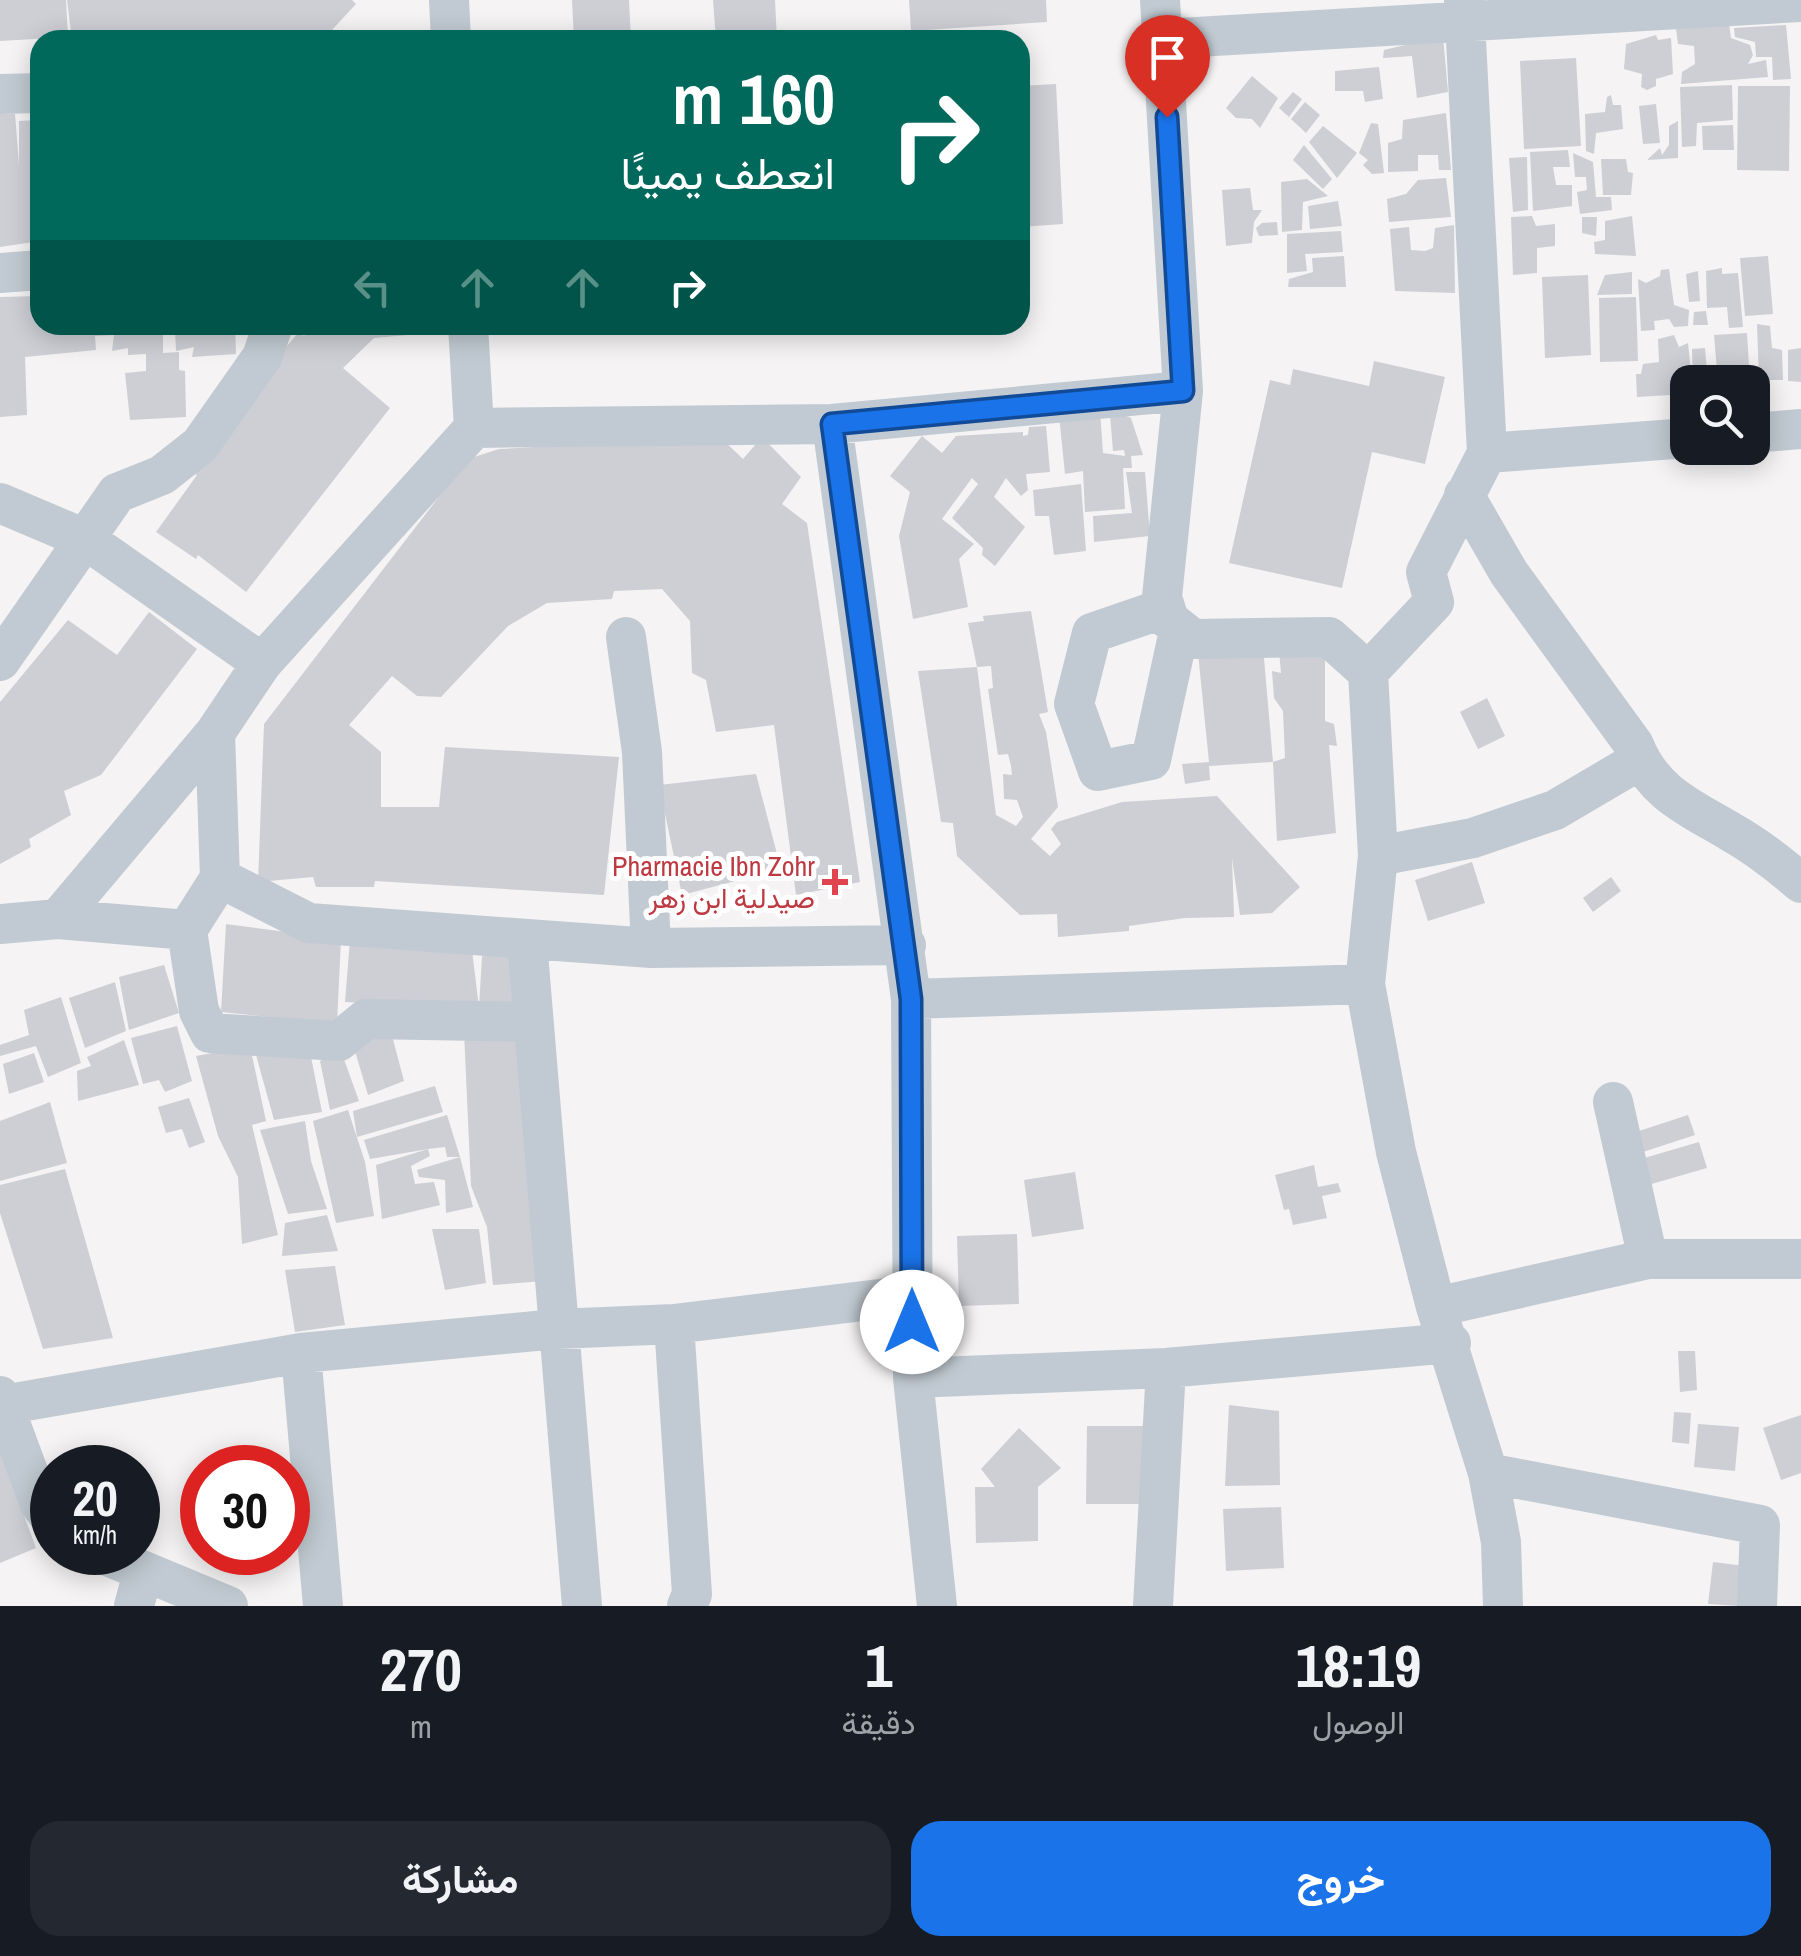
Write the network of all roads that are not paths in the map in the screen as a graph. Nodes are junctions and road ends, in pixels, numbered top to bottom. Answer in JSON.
{"nodes":[{"id":1,"x":449,"y":0,"type":"edge"},
{"id":2,"x":1801,"y":2,"type":"edge"},
{"id":3,"x":1465,"y":12,"type":"edge"},
{"id":4,"x":1161,"y":20,"type":"edge"},
{"id":5,"x":451,"y":30,"type":"edge"},
{"id":6,"x":30,"y":92,"type":"edge"},
{"id":7,"x":0,"y":94,"type":"edge"},
{"id":8,"x":30,"y":271,"type":"edge"},
{"id":9,"x":0,"y":273,"type":"edge"},
{"id":10,"x":270,"y":335,"type":"edge"},
{"id":11,"x":469,"y":335,"type":"edge"},
{"id":12,"x":1183,"y":391,"type":"junction"},
{"id":13,"x":832,"y":424,"type":"junction"},
{"id":14,"x":474,"y":428,"type":"junction"},
{"id":15,"x":1801,"y":429,"type":"edge"},
{"id":16,"x":1770,"y":432,"type":"edge"},
{"id":17,"x":1670,"y":439,"type":"edge"},
{"id":18,"x":1487,"y":453,"type":"junction"},
{"id":19,"x":1464,"y":495,"type":"junction"},
{"id":20,"x":0,"y":503,"type":"edge"},
{"id":21,"x":85,"y":539,"type":"junction"},
{"id":22,"x":626,"y":637,"type":"dead end"},
{"id":23,"x":0,"y":661,"type":"edge"},
{"id":24,"x":262,"y":664,"type":"junction"},
{"id":25,"x":1368,"y":672,"type":"junction"},
{"id":26,"x":215,"y":732,"type":"junction"},
{"id":27,"x":1640,"y":760,"type":"junction"},
{"id":28,"x":1378,"y":856,"type":"junction"},
{"id":29,"x":220,"y":878,"type":"junction"},
{"id":30,"x":1801,"y":882,"type":"edge"},
{"id":31,"x":58,"y":918,"type":"junction"},
{"id":32,"x":0,"y":924,"type":"edge"},
{"id":33,"x":187,"y":930,"type":"junction"},
{"id":34,"x":527,"y":941,"type":"junction"},
{"id":35,"x":906,"y":945,"type":"junction"},
{"id":36,"x":651,"y":948,"type":"junction"},
{"id":37,"x":1365,"y":984,"type":"junction"},
{"id":38,"x":911,"y":999,"type":"junction"},
{"id":39,"x":533,"y":1022,"type":"junction"},
{"id":40,"x":1613,"y":1102,"type":"dead end"},
{"id":41,"x":1648,"y":1259,"type":"junction"},
{"id":42,"x":1801,"y":1259,"type":"edge"},
{"id":43,"x":912,"y":1295,"type":"junction"},
{"id":44,"x":674,"y":1324,"type":"junction"},
{"id":45,"x":1444,"y":1325,"type":"junction"},
{"id":46,"x":557,"y":1329,"type":"junction"},
{"id":47,"x":301,"y":1354,"type":"junction"},
{"id":48,"x":1166,"y":1368,"type":"junction"},
{"id":49,"x":913,"y":1378,"type":"junction"},
{"id":50,"x":2,"y":1401,"type":"edge"},
{"id":51,"x":1488,"y":1473,"type":"junction"},
{"id":52,"x":30,"y":1477,"type":"edge"},
{"id":53,"x":138,"y":1589,"type":"edge"},
{"id":54,"x":228,"y":1606,"type":"edge"},
{"id":55,"x":323,"y":1606,"type":"edge"},
{"id":56,"x":582,"y":1606,"type":"edge"},
{"id":57,"x":686,"y":1606,"type":"edge"},
{"id":58,"x":938,"y":1606,"type":"edge"},
{"id":59,"x":1152,"y":1606,"type":"edge"},
{"id":60,"x":1503,"y":1606,"type":"edge"},
{"id":61,"x":1757,"y":1606,"type":"edge"}],
"edges":[{"from":1,"to":5,"type":"street"},
{"from":2,"to":3,"type":"street"},
{"from":3,"to":4,"type":"street"},
{"from":3,"to":18,"type":"street"},
{"from":4,"to":12,"type":"street"},
{"from":6,"to":7,"type":"street"},
{"from":8,"to":9,"type":"street"},
{"from":10,"to":21,"type":"street"},
{"from":11,"to":14,"type":"street"},
{"from":12,"to":13,"type":"street"},
{"from":12,"to":25,"type":"street"},
{"from":13,"to":14,"type":"street"},
{"from":13,"to":35,"type":"street"},
{"from":14,"to":24,"type":"street"},
{"from":15,"to":16,"type":"street"},
{"from":17,"to":18,"type":"street"},
{"from":18,"to":19,"type":"street"},
{"from":19,"to":25,"type":"street"},
{"from":19,"to":27,"type":"street"},
{"from":20,"to":21,"type":"street"},
{"from":21,"to":23,"type":"street"},
{"from":21,"to":24,"type":"street"},
{"from":22,"to":36,"type":"street"},
{"from":24,"to":26,"type":"street"},
{"from":25,"to":28,"type":"street"},
{"from":26,"to":29,"type":"street"},
{"from":26,"to":31,"type":"street"},
{"from":27,"to":28,"type":"street"},
{"from":27,"to":30,"type":"street"},
{"from":28,"to":37,"type":"street"},
{"from":29,"to":33,"type":"street"},
{"from":29,"to":34,"type":"street"},
{"from":31,"to":32,"type":"street"},
{"from":31,"to":33,"type":"street"},
{"from":33,"to":39,"type":"street"},
{"from":34,"to":36,"type":"street"},
{"from":34,"to":39,"type":"street"},
{"from":35,"to":36,"type":"street"},
{"from":35,"to":38,"type":"street"},
{"from":37,"to":38,"type":"street"},
{"from":37,"to":45,"type":"street"},
{"from":38,"to":43,"type":"street"},
{"from":39,"to":46,"type":"street"},
{"from":40,"to":41,"type":"street"},
{"from":41,"to":42,"type":"street"},
{"from":41,"to":45,"type":"street"},
{"from":43,"to":44,"type":"street"},
{"from":43,"to":49,"type":"street"},
{"from":44,"to":46,"type":"street"},
{"from":44,"to":57,"type":"street"},
{"from":45,"to":48,"type":"street"},
{"from":45,"to":51,"type":"street"},
{"from":46,"to":47,"type":"street"},
{"from":46,"to":56,"type":"street"},
{"from":47,"to":50,"type":"street"},
{"from":47,"to":55,"type":"street"},
{"from":48,"to":49,"type":"street"},
{"from":48,"to":59,"type":"street"},
{"from":49,"to":58,"type":"street"},
{"from":50,"to":52,"type":"street"},
{"from":51,"to":60,"type":"street"},
{"from":51,"to":61,"type":"street"},
{"from":53,"to":54,"type":"street"}]}
